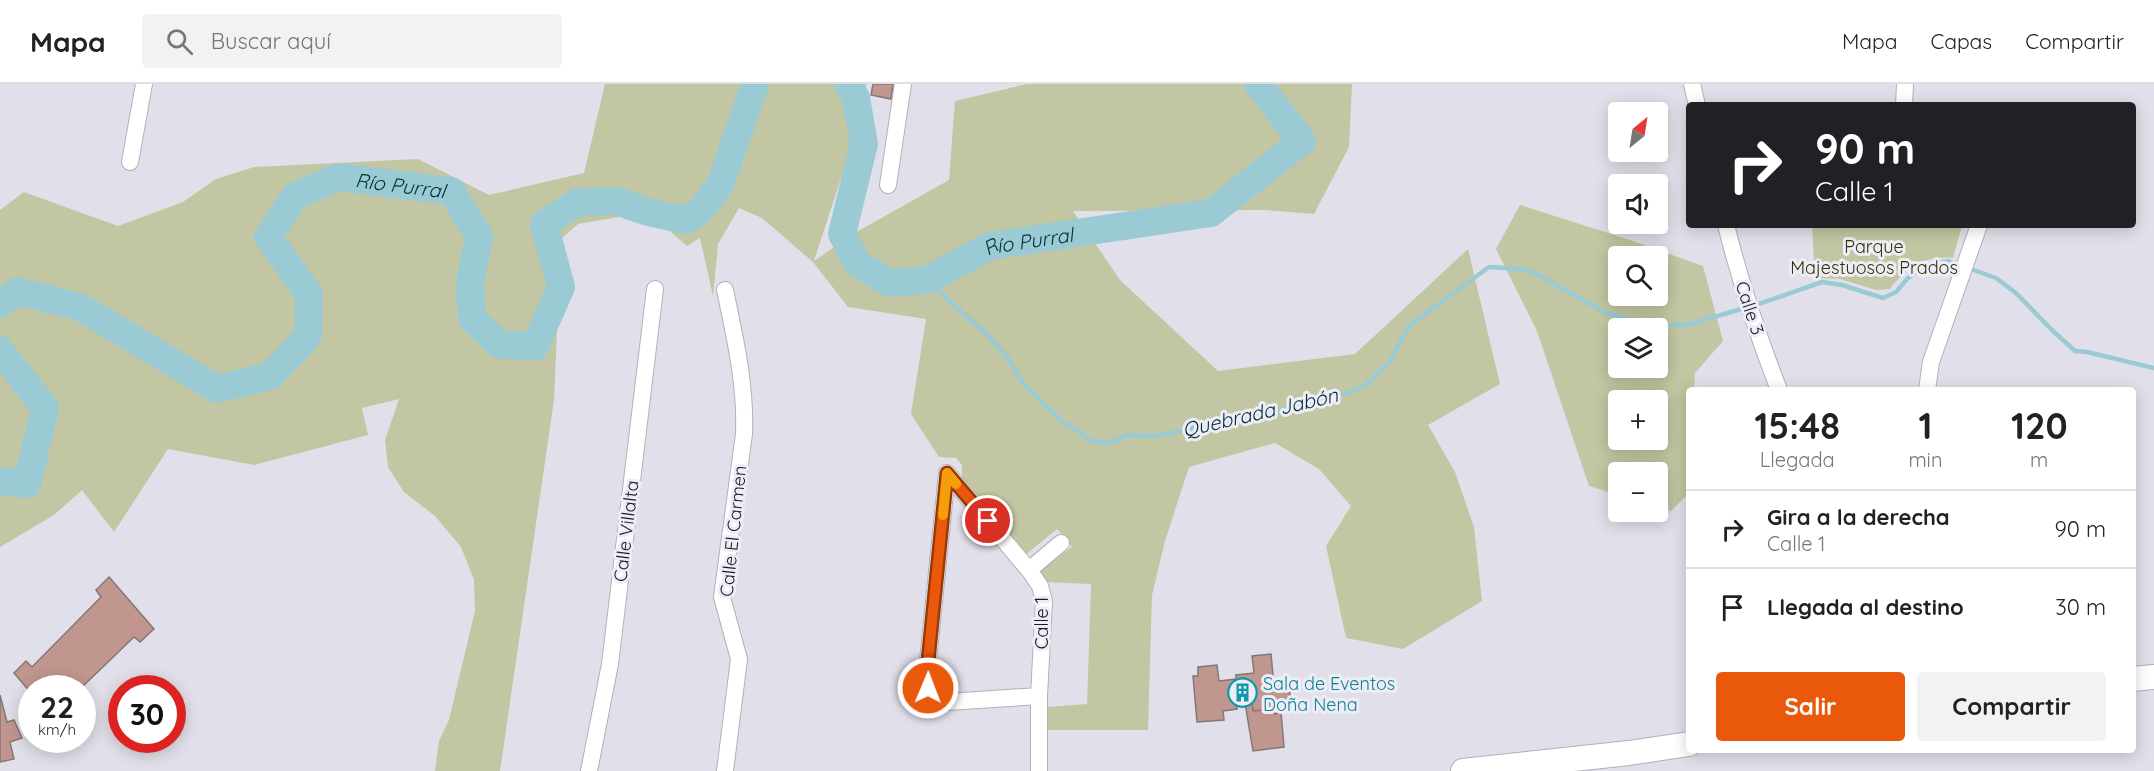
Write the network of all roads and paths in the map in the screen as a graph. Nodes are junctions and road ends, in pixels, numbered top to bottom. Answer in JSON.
{"nodes":[{"id":1,"x":144,"y":84,"type":"edge"},
{"id":2,"x":903,"y":84,"type":"edge"},
{"id":3,"x":1692,"y":84,"type":"edge"},
{"id":4,"x":1905,"y":84,"type":"edge"},
{"id":5,"x":1696,"y":102,"type":"edge"},
{"id":6,"x":1904,"y":102,"type":"edge"},
{"id":7,"x":130,"y":162,"type":"dead end"},
{"id":8,"x":888,"y":185,"type":"dead end"},
{"id":9,"x":1727,"y":228,"type":"edge"},
{"id":10,"x":1977,"y":228,"type":"edge"},
{"id":11,"x":655,"y":289,"type":"dead end"},
{"id":12,"x":725,"y":290,"type":"dead end"},
{"id":13,"x":1778,"y":387,"type":"edge"},
{"id":14,"x":1928,"y":387,"type":"edge"},
{"id":15,"x":1061,"y":543,"type":"dead end"},
{"id":16,"x":1029,"y":570,"type":"junction"},
{"id":17,"x":2154,"y":676,"type":"edge"},
{"id":18,"x":2136,"y":679,"type":"edge"},
{"id":19,"x":1039,"y":696,"type":"junction"},
{"id":20,"x":1686,"y":744,"type":"edge"},
{"id":21,"x":589,"y":771,"type":"edge"},
{"id":22,"x":725,"y":771,"type":"edge"},
{"id":23,"x":1039,"y":771,"type":"edge"},
{"id":24,"x":1463,"y":771,"type":"edge"}],
"edges":[{"from":1,"to":7,"type":"street"},
{"from":2,"to":8,"type":"street"},
{"from":3,"to":5,"type":"street"},
{"from":4,"to":6,"type":"street"},
{"from":9,"to":13,"type":"street","name":"Calle 3"},
{"from":10,"to":14,"type":"street"},
{"from":11,"to":21,"type":"street","name":"Calle Villalta"},
{"from":12,"to":22,"type":"street","name":"Calle El Carmen"},
{"from":15,"to":16,"type":"street"},
{"from":16,"to":19,"type":"street","name":"Calle 1"},
{"from":16,"to":19,"type":"street","name":"Calle 1"},
{"from":17,"to":18,"type":"main road"},
{"from":19,"to":23,"type":"street","name":"Calle 1"},
{"from":20,"to":24,"type":"main road"}]}
